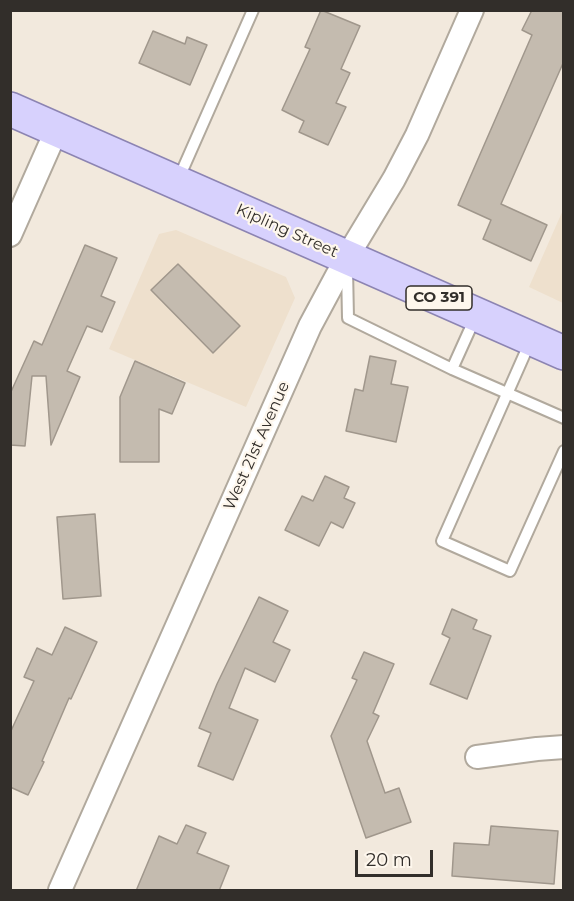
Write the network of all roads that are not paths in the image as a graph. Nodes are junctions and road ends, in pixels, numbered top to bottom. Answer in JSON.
{"nodes":[{"id":1,"x":253,"y":10,"type":"edge"},
{"id":2,"x":472,"y":10,"type":"edge"},
{"id":3,"x":10,"y":109,"type":"edge"},
{"id":4,"x":57,"y":129,"type":"junction"},
{"id":5,"x":177,"y":182,"type":"junction"},
{"id":6,"x":10,"y":235,"type":"edge"},
{"id":7,"x":347,"y":257,"type":"junction"},
{"id":8,"x":477,"y":315,"type":"junction"},
{"id":9,"x":531,"y":339,"type":"junction"},
{"id":10,"x":564,"y":353,"type":"edge"},
{"id":11,"x":452,"y":369,"type":"junction"},
{"id":12,"x":507,"y":393,"type":"junction"},
{"id":13,"x":564,"y":418,"type":"edge"},
{"id":14,"x":564,"y":451,"type":"edge"},
{"id":15,"x":564,"y":747,"type":"edge"},
{"id":16,"x":477,"y":758,"type":"dead end"},
{"id":17,"x":60,"y":891,"type":"edge"}],
"edges":[{"from":1,"to":5,"type":"lane"},
{"from":2,"to":7,"type":"street","name":"West 21st Avenue"},
{"from":3,"to":4,"type":"main road","name":"Kipling Street","number":"CO 391"},
{"from":4,"to":5,"type":"main road","name":"Kipling Street","number":"CO 391"},
{"from":4,"to":6,"type":"street"},
{"from":5,"to":7,"type":"main road","name":"Kipling Street","number":"CO 391"},
{"from":7,"to":8,"type":"main road","name":"Kipling Street","number":"CO 391"},
{"from":7,"to":11,"type":"lane"},
{"from":7,"to":17,"type":"street","name":"West 21st Avenue"},
{"from":8,"to":9,"type":"main road","name":"Kipling Street","number":"CO 391"},
{"from":8,"to":11,"type":"lane"},
{"from":9,"to":10,"type":"main road","name":"Kipling Street","number":"CO 391"},
{"from":9,"to":12,"type":"lane"},
{"from":11,"to":12,"type":"lane"},
{"from":12,"to":13,"type":"lane"},
{"from":12,"to":14,"type":"lane"},
{"from":15,"to":16,"type":"street"}]}
